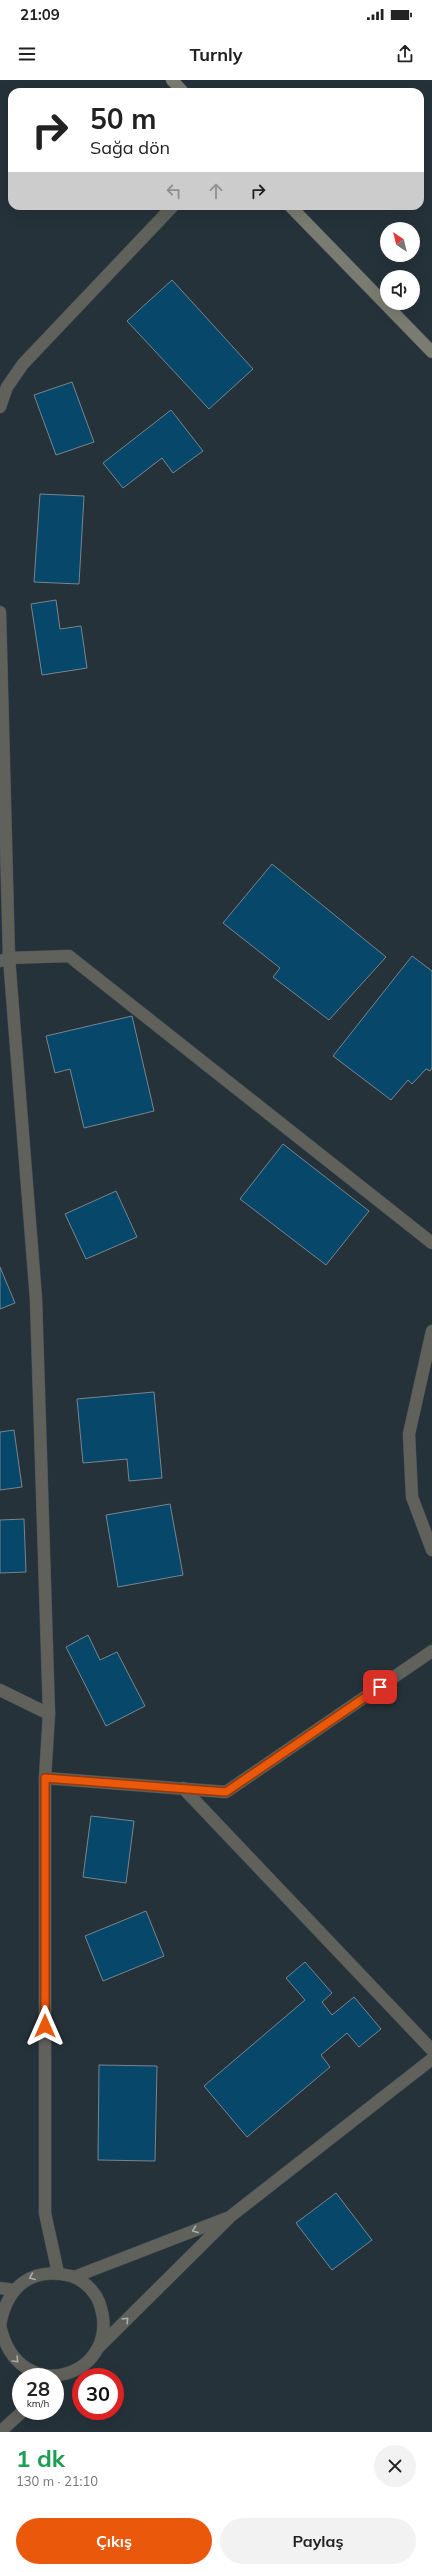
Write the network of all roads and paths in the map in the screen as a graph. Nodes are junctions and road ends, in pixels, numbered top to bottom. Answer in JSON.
{"nodes":[{"id":1,"x":172,"y":80,"type":"edge"},
{"id":2,"x":179,"y":88,"type":"edge"},
{"id":3,"x":169,"y":210,"type":"edge"},
{"id":4,"x":294,"y":210,"type":"edge"},
{"id":5,"x":432,"y":352,"type":"edge"},
{"id":6,"x":0,"y":407,"type":"edge"},
{"id":7,"x":0,"y":612,"type":"edge"},
{"id":8,"x":4,"y":959,"type":"edge"},
{"id":9,"x":432,"y":1243,"type":"edge"},
{"id":10,"x":432,"y":1331,"type":"edge"},
{"id":11,"x":432,"y":1550,"type":"edge"},
{"id":12,"x":432,"y":1651,"type":"edge"},
{"id":13,"x":0,"y":1690,"type":"edge"},
{"id":14,"x":49,"y":1714,"type":"junction"},
{"id":15,"x":45,"y":1778,"type":"junction"},
{"id":16,"x":183,"y":1788,"type":"junction"},
{"id":17,"x":432,"y":2050,"type":"edge"},
{"id":18,"x":432,"y":2059,"type":"edge"},
{"id":19,"x":231,"y":2216,"type":"junction"},
{"id":20,"x":58,"y":2273,"type":"junction"},
{"id":21,"x":74,"y":2277,"type":"junction"},
{"id":22,"x":0,"y":2288,"type":"edge"},
{"id":23,"x":13,"y":2290,"type":"junction"},
{"id":24,"x":0,"y":2325,"type":"edge"},
{"id":25,"x":99,"y":2347,"type":"junction"},
{"id":26,"x":25,"y":2368,"type":"edge"},
{"id":27,"x":64,"y":2375,"type":"edge"},
{"id":28,"x":13,"y":2420,"type":"edge"},
{"id":29,"x":0,"y":2432,"type":"edge"}],
"edges":[{"from":1,"to":2,"type":"street"},
{"from":3,"to":6,"type":"street"},
{"from":4,"to":5,"type":"street"},
{"from":7,"to":8,"type":"street"},
{"from":8,"to":9,"type":"street"},
{"from":8,"to":14,"type":"street"},
{"from":10,"to":11,"type":"street"},
{"from":12,"to":16,"type":"street"},
{"from":13,"to":14,"type":"street"},
{"from":14,"to":15,"type":"street"},
{"from":15,"to":16,"type":"street"},
{"from":15,"to":20,"type":"street"},
{"from":16,"to":17,"type":"street"},
{"from":18,"to":19,"type":"street"},
{"from":19,"to":21,"type":"street","one_way":true},
{"from":25,"to":19,"type":"street","one_way":true},
{"from":20,"to":21,"type":"street"},
{"from":20,"to":23,"type":"street","one_way":true},
{"from":21,"to":25,"type":"street"},
{"from":22,"to":23,"type":"street"},
{"from":23,"to":24,"type":"street"},
{"from":24,"to":26,"type":"street","one_way":true},
{"from":25,"to":27,"type":"street"},
{"from":28,"to":29,"type":"street"}]}
